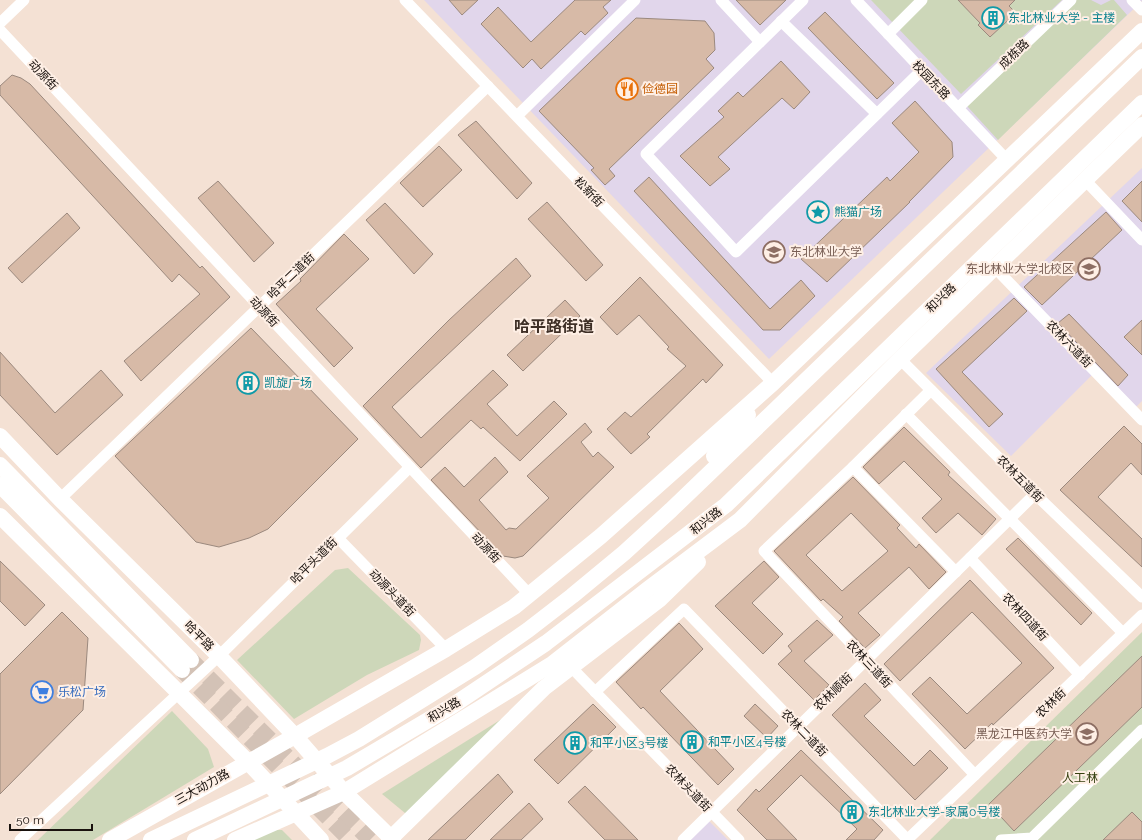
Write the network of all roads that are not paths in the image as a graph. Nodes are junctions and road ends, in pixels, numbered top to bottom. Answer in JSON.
{"nodes":[{"id":1,"x":24,"y":0,"type":"edge"},
{"id":2,"x":405,"y":0,"type":"edge"},
{"id":3,"x":635,"y":0,"type":"edge"},
{"id":4,"x":721,"y":0,"type":"edge"},
{"id":5,"x":803,"y":0,"type":"edge"},
{"id":6,"x":856,"y":0,"type":"edge"},
{"id":7,"x":922,"y":0,"type":"edge"},
{"id":8,"x":1071,"y":0,"type":"edge"},
{"id":9,"x":1132,"y":0,"type":"edge"},
{"id":10,"x":1142,"y":10,"type":"edge"},
{"id":11,"x":781,"y":21,"type":"junction"},
{"id":12,"x":0,"y":23,"type":"edge"},
{"id":13,"x":0,"y":30,"type":"edge"},
{"id":14,"x":1142,"y":30,"type":"edge"},
{"id":15,"x":888,"y":34,"type":"junction"},
{"id":16,"x":760,"y":42,"type":"junction"},
{"id":17,"x":1142,"y":57,"type":"edge"},
{"id":18,"x":922,"y":70,"type":"junction"},
{"id":19,"x":488,"y":86,"type":"junction"},
{"id":20,"x":1142,"y":103,"type":"edge"},
{"id":21,"x":958,"y":108,"type":"junction"},
{"id":22,"x":877,"y":114,"type":"junction"},
{"id":23,"x":517,"y":116,"type":"junction"},
{"id":24,"x":1142,"y":125,"type":"edge"},
{"id":25,"x":1007,"y":160,"type":"junction"},
{"id":26,"x":1085,"y":180,"type":"junction"},
{"id":27,"x":1142,"y":240,"type":"edge"},
{"id":28,"x":996,"y":268,"type":"junction"},
{"id":29,"x":259,"y":306,"type":"junction"},
{"id":30,"x":900,"y":359,"type":"junction"},
{"id":31,"x":785,"y":371,"type":"junction"},
{"id":32,"x":773,"y":383,"type":"junction"},
{"id":33,"x":931,"y":390,"type":"junction"},
{"id":34,"x":906,"y":414,"type":"junction"},
{"id":35,"x":1142,"y":420,"type":"edge"},
{"id":36,"x":0,"y":436,"type":"edge"},
{"id":37,"x":822,"y":437,"type":"junction"},
{"id":38,"x":0,"y":465,"type":"edge"},
{"id":39,"x":410,"y":467,"type":"junction"},
{"id":40,"x":853,"y":467,"type":"junction"},
{"id":41,"x":0,"y":485,"type":"edge"},
{"id":42,"x":1035,"y":494,"type":"junction"},
{"id":43,"x":60,"y":499,"type":"junction"},
{"id":44,"x":726,"y":505,"type":"junction"},
{"id":45,"x":0,"y":516,"type":"edge"},
{"id":46,"x":661,"y":519,"type":"junction"},
{"id":47,"x":1010,"y":519,"type":"junction"},
{"id":48,"x":740,"y":520,"type":"junction"},
{"id":49,"x":338,"y":538,"type":"junction"},
{"id":50,"x":970,"y":558,"type":"junction"},
{"id":51,"x":956,"y":572,"type":"junction"},
{"id":52,"x":529,"y":594,"type":"junction"},
{"id":53,"x":1142,"y":597,"type":"edge"},
{"id":54,"x":1142,"y":615,"type":"edge"},
{"id":55,"x":1123,"y":633,"type":"junction"},
{"id":56,"x":446,"y":649,"type":"junction"},
{"id":57,"x":219,"y":656,"type":"junction"},
{"id":58,"x":866,"y":660,"type":"junction"},
{"id":59,"x":571,"y":667,"type":"junction"},
{"id":60,"x":1080,"y":675,"type":"junction"},
{"id":61,"x":595,"y":692,"type":"junction"},
{"id":62,"x":179,"y":693,"type":"junction"},
{"id":63,"x":798,"y":727,"type":"junction"},
{"id":64,"x":1142,"y":730,"type":"edge"},
{"id":65,"x":295,"y":736,"type":"junction"},
{"id":66,"x":248,"y":762,"type":"junction"},
{"id":67,"x":975,"y":775,"type":"junction"},
{"id":68,"x":344,"y":792,"type":"junction"},
{"id":69,"x":295,"y":812,"type":"junction"},
{"id":70,"x":711,"y":812,"type":"junction"},
{"id":71,"x":391,"y":839,"type":"edge"},
{"id":72,"x":20,"y":840,"type":"edge"},
{"id":73,"x":110,"y":840,"type":"edge"},
{"id":74,"x":151,"y":840,"type":"edge"},
{"id":75,"x":195,"y":840,"type":"edge"},
{"id":76,"x":235,"y":840,"type":"edge"},
{"id":77,"x":322,"y":840,"type":"edge"},
{"id":78,"x":683,"y":840,"type":"edge"},
{"id":79,"x":739,"y":840,"type":"edge"},
{"id":80,"x":908,"y":840,"type":"edge"},
{"id":81,"x":1001,"y":840,"type":"edge"}],
"edges":[{"from":1,"to":12,"type":"street"},
{"from":2,"to":19,"type":"street","name":"松新街"},
{"from":3,"to":23,"type":"street"},
{"from":4,"to":16,"type":"street"},
{"from":5,"to":11,"type":"street"},
{"from":6,"to":15,"type":"street","name":"校园东路"},
{"from":7,"to":15,"type":"street"},
{"from":8,"to":21,"type":"street","name":"成栋路"},
{"from":9,"to":10,"type":"street"},
{"from":11,"to":16,"type":"street"},
{"from":11,"to":22,"type":"street"},
{"from":13,"to":29,"type":"street","name":"动源街"},
{"from":14,"to":25,"type":"highway"},
{"from":15,"to":18,"type":"street","name":"校园东路"},
{"from":16,"to":22,"type":"street"},
{"from":17,"to":46,"type":"highway"},
{"from":18,"to":21,"type":"street","name":"校园东路"},
{"from":18,"to":22,"type":"street"},
{"from":19,"to":23,"type":"street","name":"松新街"},
{"from":19,"to":29,"type":"street","name":"哈平二道街"},
{"from":20,"to":44,"type":"highway","name":"和兴路"},
{"from":21,"to":25,"type":"street","name":"校园东路"},
{"from":23,"to":32,"type":"street","name":"松新街"},
{"from":24,"to":26,"type":"highway","name":"和兴路"},
{"from":25,"to":31,"type":"highway"},
{"from":26,"to":27,"type":"street"},
{"from":26,"to":28,"type":"highway","name":"和兴路"},
{"from":28,"to":30,"type":"highway","name":"和兴路"},
{"from":28,"to":35,"type":"street","name":"农林六道街"},
{"from":29,"to":39,"type":"street","name":"动源街"},
{"from":29,"to":43,"type":"street","name":"哈平二道街"},
{"from":30,"to":33,"type":"street","name":"农林五道街"},
{"from":30,"to":37,"type":"highway","name":"和兴路"},
{"from":31,"to":32,"type":"highway"},
{"from":31,"to":46,"type":"highway"},
{"from":32,"to":52,"type":"highway"},
{"from":33,"to":34,"type":"street"},
{"from":33,"to":42,"type":"street","name":"农林五道街"},
{"from":34,"to":40,"type":"street"},
{"from":34,"to":47,"type":"street"},
{"from":36,"to":43,"type":"highway","name":"哈平路"},
{"from":37,"to":44,"type":"highway"},
{"from":37,"to":48,"type":"highway","name":"和兴路"},
{"from":38,"to":41,"type":"highway","name":"哈平路"},
{"from":39,"to":49,"type":"street","name":"哈平头道街"},
{"from":39,"to":52,"type":"street","name":"动源街"},
{"from":40,"to":51,"type":"street"},
{"from":40,"to":58,"type":"street","name":"农林三道街"},
{"from":42,"to":47,"type":"street","name":"农林顺街"},
{"from":42,"to":53,"type":"street","name":"农林五道街"},
{"from":43,"to":57,"type":"highway","name":"哈平路"},
{"from":44,"to":75,"type":"highway","name":"和兴路"},
{"from":45,"to":62,"type":"highway"},
{"from":46,"to":74,"type":"highway"},
{"from":47,"to":50,"type":"street","name":"农林顺街"},
{"from":47,"to":55,"type":"street"},
{"from":48,"to":59,"type":"highway","name":"和兴路"},
{"from":48,"to":68,"type":"highway","name":"和兴路"},
{"from":49,"to":56,"type":"street","name":"动源头道街"},
{"from":49,"to":57,"type":"street","name":"哈平头道街"},
{"from":50,"to":51,"type":"street","name":"农林顺街"},
{"from":50,"to":60,"type":"street","name":"农林四道街"},
{"from":51,"to":58,"type":"street","name":"农林顺街"},
{"from":52,"to":56,"type":"highway"},
{"from":54,"to":55,"type":"street","name":"农林街"},
{"from":55,"to":60,"type":"street","name":"农林街"},
{"from":56,"to":65,"type":"highway"},
{"from":57,"to":62,"type":"street","name":"哈平头道街"},
{"from":57,"to":65,"type":"highway","name":"哈平路"},
{"from":58,"to":63,"type":"street","name":"农林顺街"},
{"from":58,"to":67,"type":"street","name":"农林三道街"},
{"from":59,"to":61,"type":"street","name":"农林头道街"},
{"from":59,"to":71,"type":"highway","name":"和兴路"},
{"from":60,"to":67,"type":"street","name":"农林街"},
{"from":61,"to":63,"type":"street","name":"农林二道街"},
{"from":61,"to":70,"type":"street","name":"农林头道街"},
{"from":62,"to":66,"type":"highway"},
{"from":62,"to":72,"type":"street","name":"哈平头道街"},
{"from":63,"to":70,"type":"street","name":"农林顺街"},
{"from":63,"to":80,"type":"street","name":"农林二道街"},
{"from":64,"to":81,"type":"street"},
{"from":65,"to":66,"type":"highway","name":"三大动力路"},
{"from":65,"to":68,"type":"highway","name":"哈平路"},
{"from":66,"to":69,"type":"highway"},
{"from":66,"to":73,"type":"highway","name":"三大动力路"},
{"from":67,"to":80,"type":"street","name":"农林街"},
{"from":68,"to":69,"type":"highway"},
{"from":68,"to":71,"type":"highway","name":"哈平路"},
{"from":69,"to":76,"type":"highway"},
{"from":69,"to":77,"type":"highway"},
{"from":70,"to":78,"type":"street","name":"农林顺街"},
{"from":70,"to":79,"type":"street","name":"农林头道街"}]}
